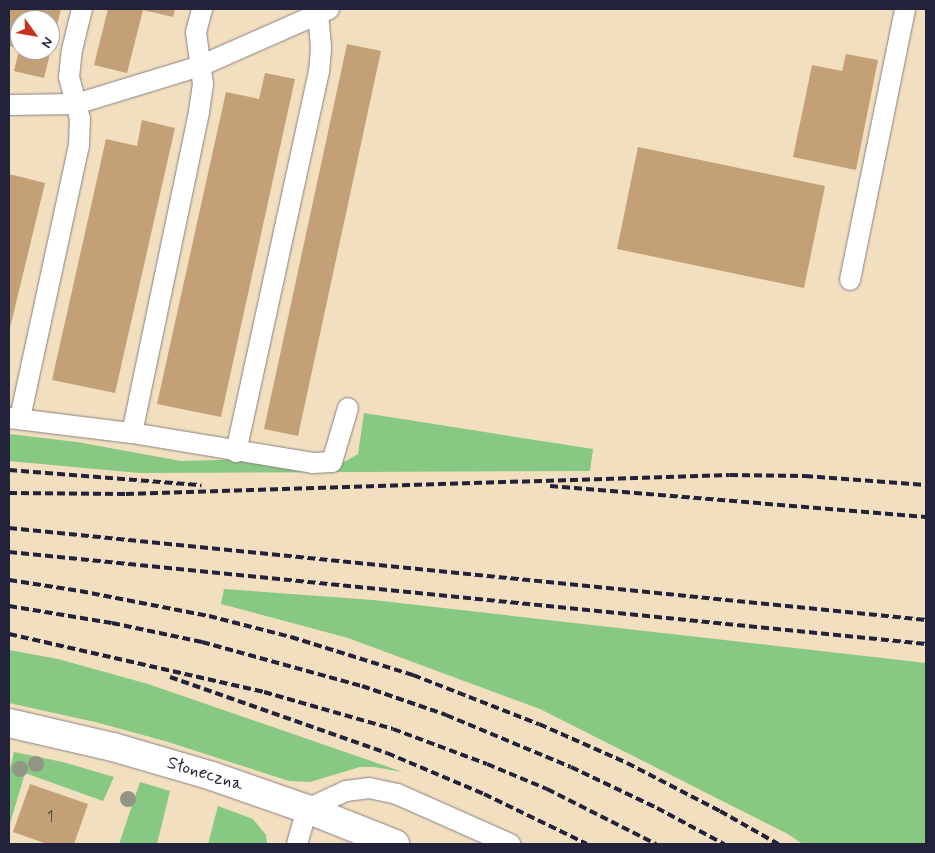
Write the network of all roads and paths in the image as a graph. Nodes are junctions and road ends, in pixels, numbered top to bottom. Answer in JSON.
{"nodes":[{"id":1,"x":82,"y":9,"type":"edge"},
{"id":2,"x":202,"y":9,"type":"edge"},
{"id":3,"x":905,"y":9,"type":"edge"},
{"id":4,"x":322,"y":10,"type":"edge"},
{"id":5,"x":200,"y":66,"type":"junction"},
{"id":6,"x":76,"y":104,"type":"junction"},
{"id":7,"x":9,"y":105,"type":"edge"},
{"id":8,"x":850,"y":280,"type":"dead end"},
{"id":9,"x":348,"y":408,"type":"dead end"},
{"id":10,"x":14,"y":418,"type":"edge"},
{"id":11,"x":132,"y":433,"type":"junction"},
{"id":12,"x":236,"y":452,"type":"junction"},
{"id":13,"x":9,"y":723,"type":"edge"},
{"id":14,"x":307,"y":809,"type":"junction"},
{"id":15,"x":297,"y":844,"type":"edge"},
{"id":16,"x":395,"y":844,"type":"edge"},
{"id":17,"x":510,"y":844,"type":"edge"}],
"edges":[{"from":1,"to":6,"type":"lane"},
{"from":2,"to":5,"type":"lane"},
{"from":3,"to":8,"type":"lane"},
{"from":4,"to":5,"type":"lane"},
{"from":4,"to":12,"type":"lane"},
{"from":5,"to":6,"type":"lane"},
{"from":5,"to":11,"type":"lane"},
{"from":6,"to":7,"type":"lane"},
{"from":6,"to":10,"type":"lane"},
{"from":9,"to":12,"type":"lane"},
{"from":10,"to":11,"type":"lane"},
{"from":11,"to":12,"type":"lane"},
{"from":13,"to":14,"type":"street","name":"Słoneczna"},
{"from":14,"to":15,"type":"lane"},
{"from":14,"to":16,"type":"street","name":"Słoneczna"},
{"from":14,"to":17,"type":"lane"}]}
